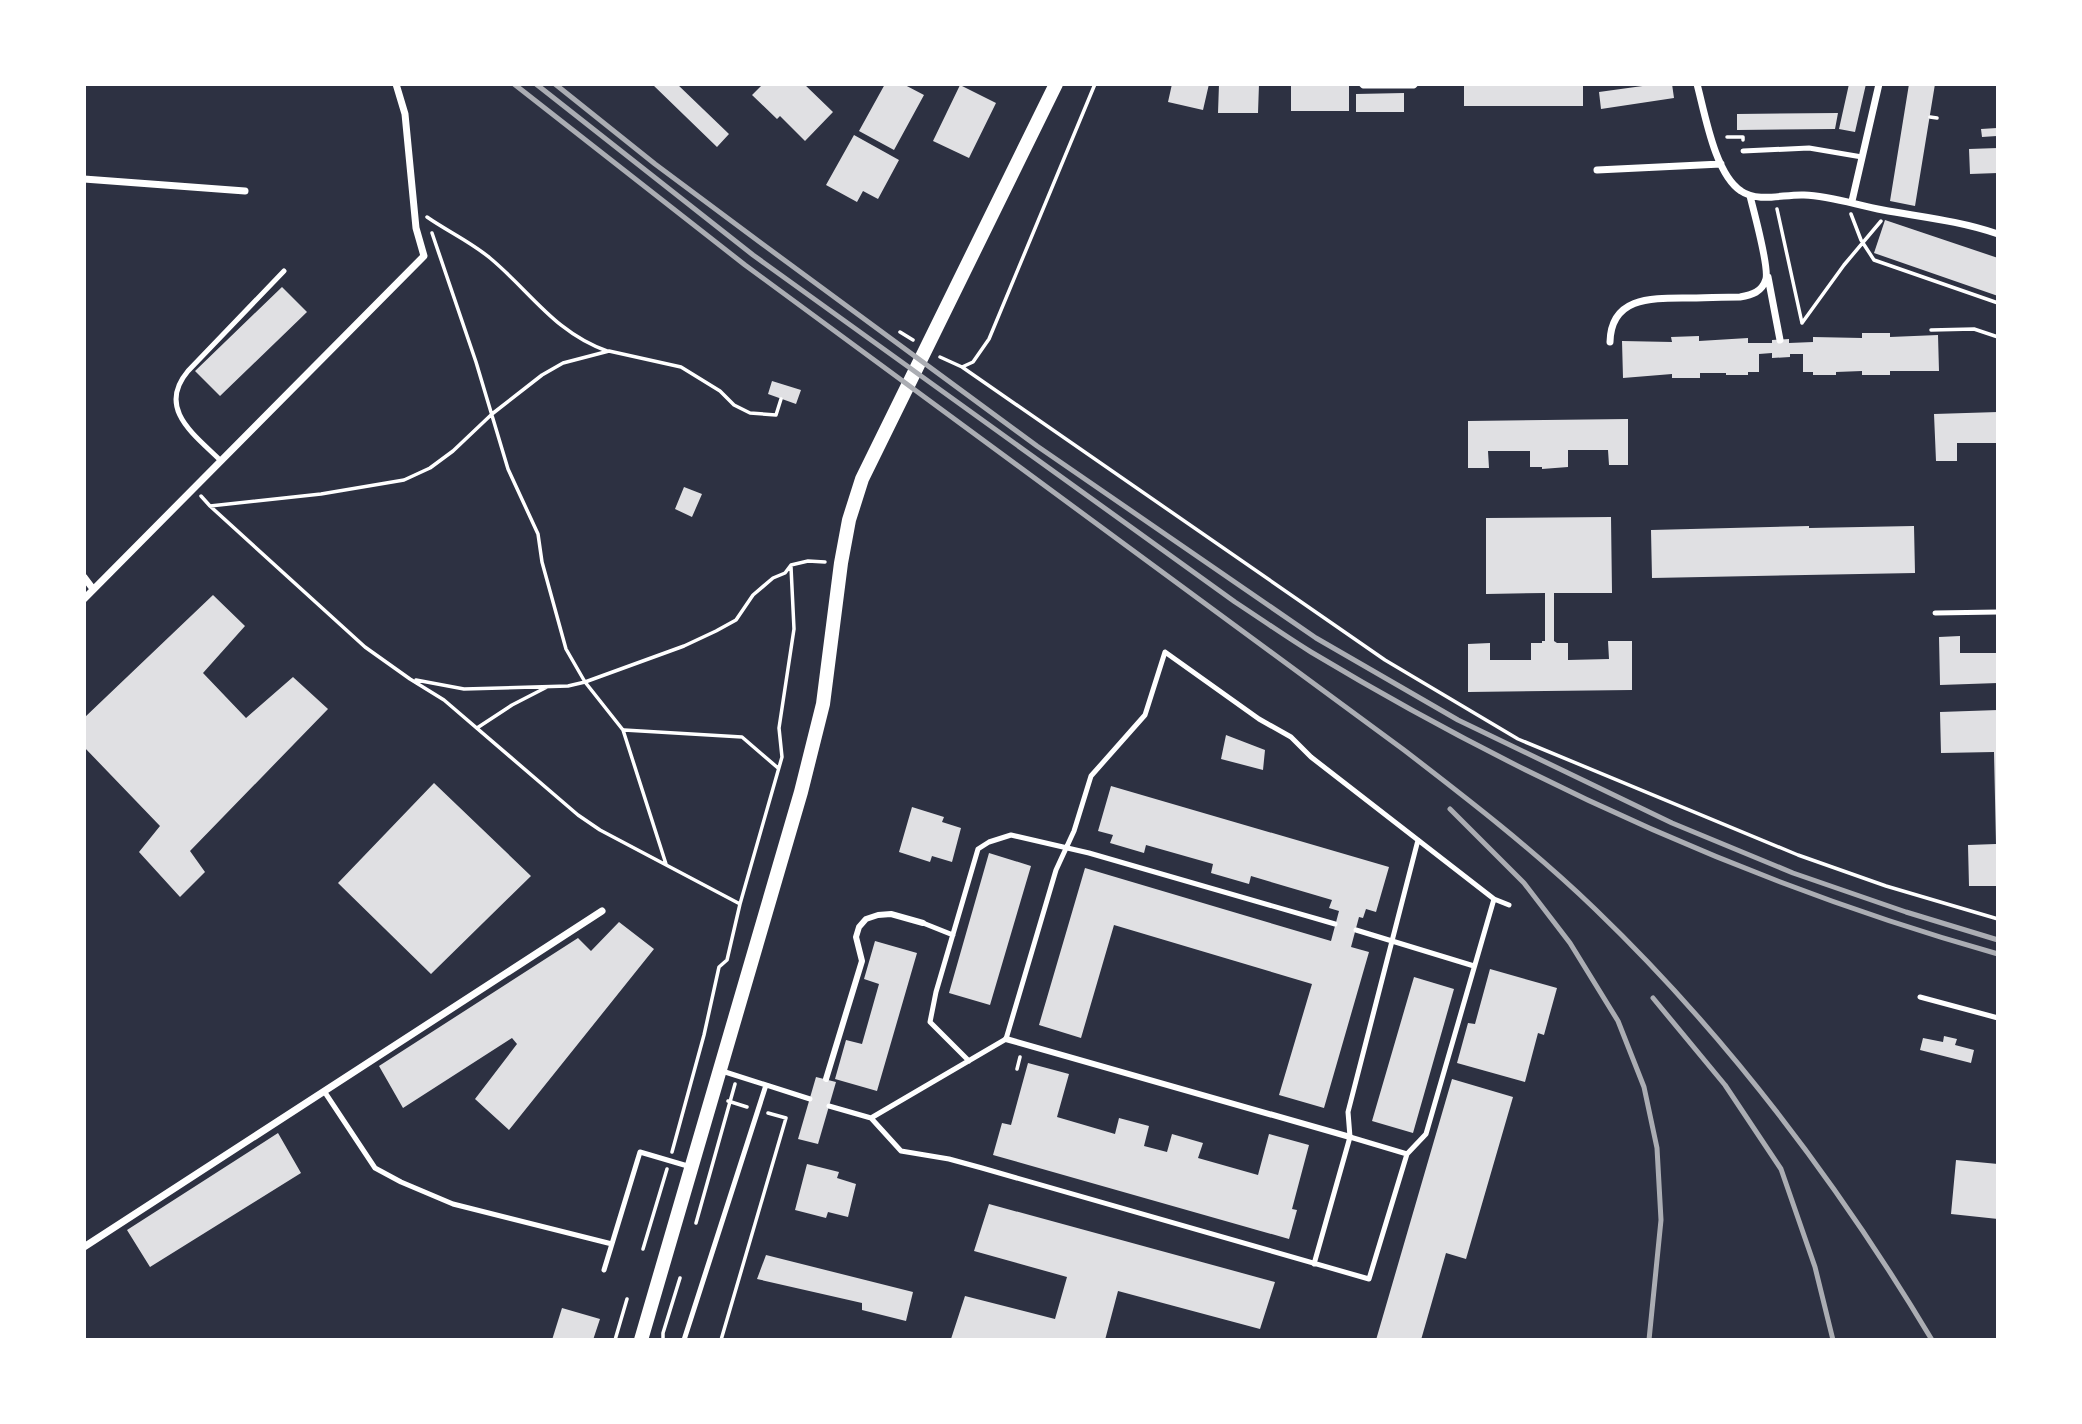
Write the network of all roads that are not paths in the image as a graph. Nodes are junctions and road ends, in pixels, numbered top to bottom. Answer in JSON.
{"nodes":[{"id":1,"x":396,"y":84,"type":"edge"},
{"id":2,"x":1056,"y":84,"type":"edge"},
{"id":3,"x":1362,"y":84,"type":"edge"},
{"id":4,"x":1416,"y":84,"type":"edge"},
{"id":5,"x":1697,"y":84,"type":"edge"},
{"id":6,"x":1879,"y":84,"type":"edge"},
{"id":7,"x":1743,"y":150,"type":"dead end"},
{"id":8,"x":1862,"y":157,"type":"junction"},
{"id":9,"x":1721,"y":164,"type":"junction"},
{"id":10,"x":1597,"y":170,"type":"dead end"},
{"id":11,"x":84,"y":179,"type":"edge"},
{"id":12,"x":245,"y":191,"type":"dead end"},
{"id":13,"x":1750,"y":196,"type":"junction"},
{"id":14,"x":1852,"y":201,"type":"junction"},
{"id":15,"x":1998,"y":234,"type":"edge"},
{"id":16,"x":284,"y":271,"type":"dead end"},
{"id":17,"x":1767,"y":272,"type":"junction"},
{"id":18,"x":1780,"y":340,"type":"dead end"},
{"id":19,"x":1610,"y":342,"type":"dead end"},
{"id":20,"x":221,"y":461,"type":"junction"},
{"id":21,"x":84,"y":578,"type":"edge"},
{"id":22,"x":93,"y":589,"type":"junction"},
{"id":23,"x":84,"y":599,"type":"edge"},
{"id":24,"x":1998,"y":612,"type":"edge"},
{"id":25,"x":1934,"y":613,"type":"dead end"},
{"id":26,"x":1418,"y":840,"type":"junction"},
{"id":27,"x":1066,"y":848,"type":"junction"},
{"id":28,"x":1494,"y":899,"type":"junction"},
{"id":29,"x":1509,"y":905,"type":"dead end"},
{"id":30,"x":602,"y":911,"type":"dead end"},
{"id":31,"x":923,"y":923,"type":"joint"},
{"id":32,"x":1335,"y":924,"type":"dead end"},
{"id":33,"x":1356,"y":930,"type":"dead end"},
{"id":34,"x":953,"y":935,"type":"junction"},
{"id":35,"x":1392,"y":940,"type":"junction"},
{"id":36,"x":1474,"y":966,"type":"junction"},
{"id":37,"x":1920,"y":998,"type":"dead end"},
{"id":38,"x":1998,"y":1018,"type":"edge"},
{"id":39,"x":1006,"y":1040,"type":"junction"},
{"id":40,"x":969,"y":1061,"type":"junction"},
{"id":41,"x":719,"y":1070,"type":"junction"},
{"id":42,"x":826,"y":1079,"type":"dead end"},
{"id":43,"x":766,"y":1085,"type":"junction"},
{"id":44,"x":324,"y":1091,"type":"junction"},
{"id":45,"x":810,"y":1099,"type":"dead end"},
{"id":46,"x":829,"y":1106,"type":"dead end"},
{"id":47,"x":871,"y":1118,"type":"junction"},
{"id":48,"x":1350,"y":1137,"type":"junction"},
{"id":49,"x":1407,"y":1154,"type":"junction"},
{"id":50,"x":691,"y":1167,"type":"junction"},
{"id":51,"x":612,"y":1244,"type":"junction"},
{"id":52,"x":84,"y":1247,"type":"edge"},
{"id":53,"x":1314,"y":1264,"type":"junction"},
{"id":54,"x":604,"y":1270,"type":"dead end"},
{"id":55,"x":641,"y":1340,"type":"edge"},
{"id":56,"x":684,"y":1340,"type":"edge"}],
"edges":[{"from":1,"to":20,"type":"street"},
{"from":2,"to":41,"type":"main road"},
{"from":3,"to":4,"type":"lane"},
{"from":5,"to":9,"type":"street"},
{"from":6,"to":8,"type":"street"},
{"from":7,"to":8,"type":"lane"},
{"from":8,"to":14,"type":"street"},
{"from":9,"to":10,"type":"street"},
{"from":9,"to":13,"type":"street"},
{"from":11,"to":12,"type":"street"},
{"from":13,"to":14,"type":"street"},
{"from":13,"to":17,"type":"street"},
{"from":14,"to":15,"type":"street"},
{"from":16,"to":20,"type":"lane"},
{"from":17,"to":18,"type":"street"},
{"from":17,"to":19,"type":"street"},
{"from":20,"to":22,"type":"street"},
{"from":21,"to":22,"type":"street"},
{"from":22,"to":23,"type":"street"},
{"from":24,"to":25,"type":"lane"},
{"from":26,"to":27,"type":"lane"},
{"from":26,"to":28,"type":"lane"},
{"from":26,"to":35,"type":"lane"},
{"from":27,"to":32,"type":"lane"},
{"from":27,"to":34,"type":"lane"},
{"from":27,"to":39,"type":"lane"},
{"from":28,"to":29,"type":"lane"},
{"from":28,"to":36,"type":"lane"},
{"from":30,"to":44,"type":"street"},
{"from":31,"to":34,"type":"lane"},
{"from":31,"to":42,"type":"street"},
{"from":33,"to":35,"type":"lane"},
{"from":34,"to":40,"type":"lane"},
{"from":35,"to":36,"type":"lane"},
{"from":35,"to":48,"type":"lane"},
{"from":36,"to":49,"type":"lane"},
{"from":37,"to":38,"type":"lane"},
{"from":39,"to":40,"type":"lane"},
{"from":39,"to":48,"type":"street"},
{"from":40,"to":47,"type":"lane"},
{"from":41,"to":43,"type":"lane"},
{"from":41,"to":50,"type":"main road"},
{"from":43,"to":45,"type":"lane"},
{"from":43,"to":56,"type":"lane"},
{"from":44,"to":51,"type":"lane"},
{"from":44,"to":52,"type":"street"},
{"from":46,"to":47,"type":"lane"},
{"from":47,"to":53,"type":"lane"},
{"from":48,"to":49,"type":"lane"},
{"from":48,"to":53,"type":"lane"},
{"from":49,"to":53,"type":"lane"},
{"from":50,"to":51,"type":"lane"},
{"from":50,"to":55,"type":"main road"},
{"from":51,"to":54,"type":"lane"}]}
